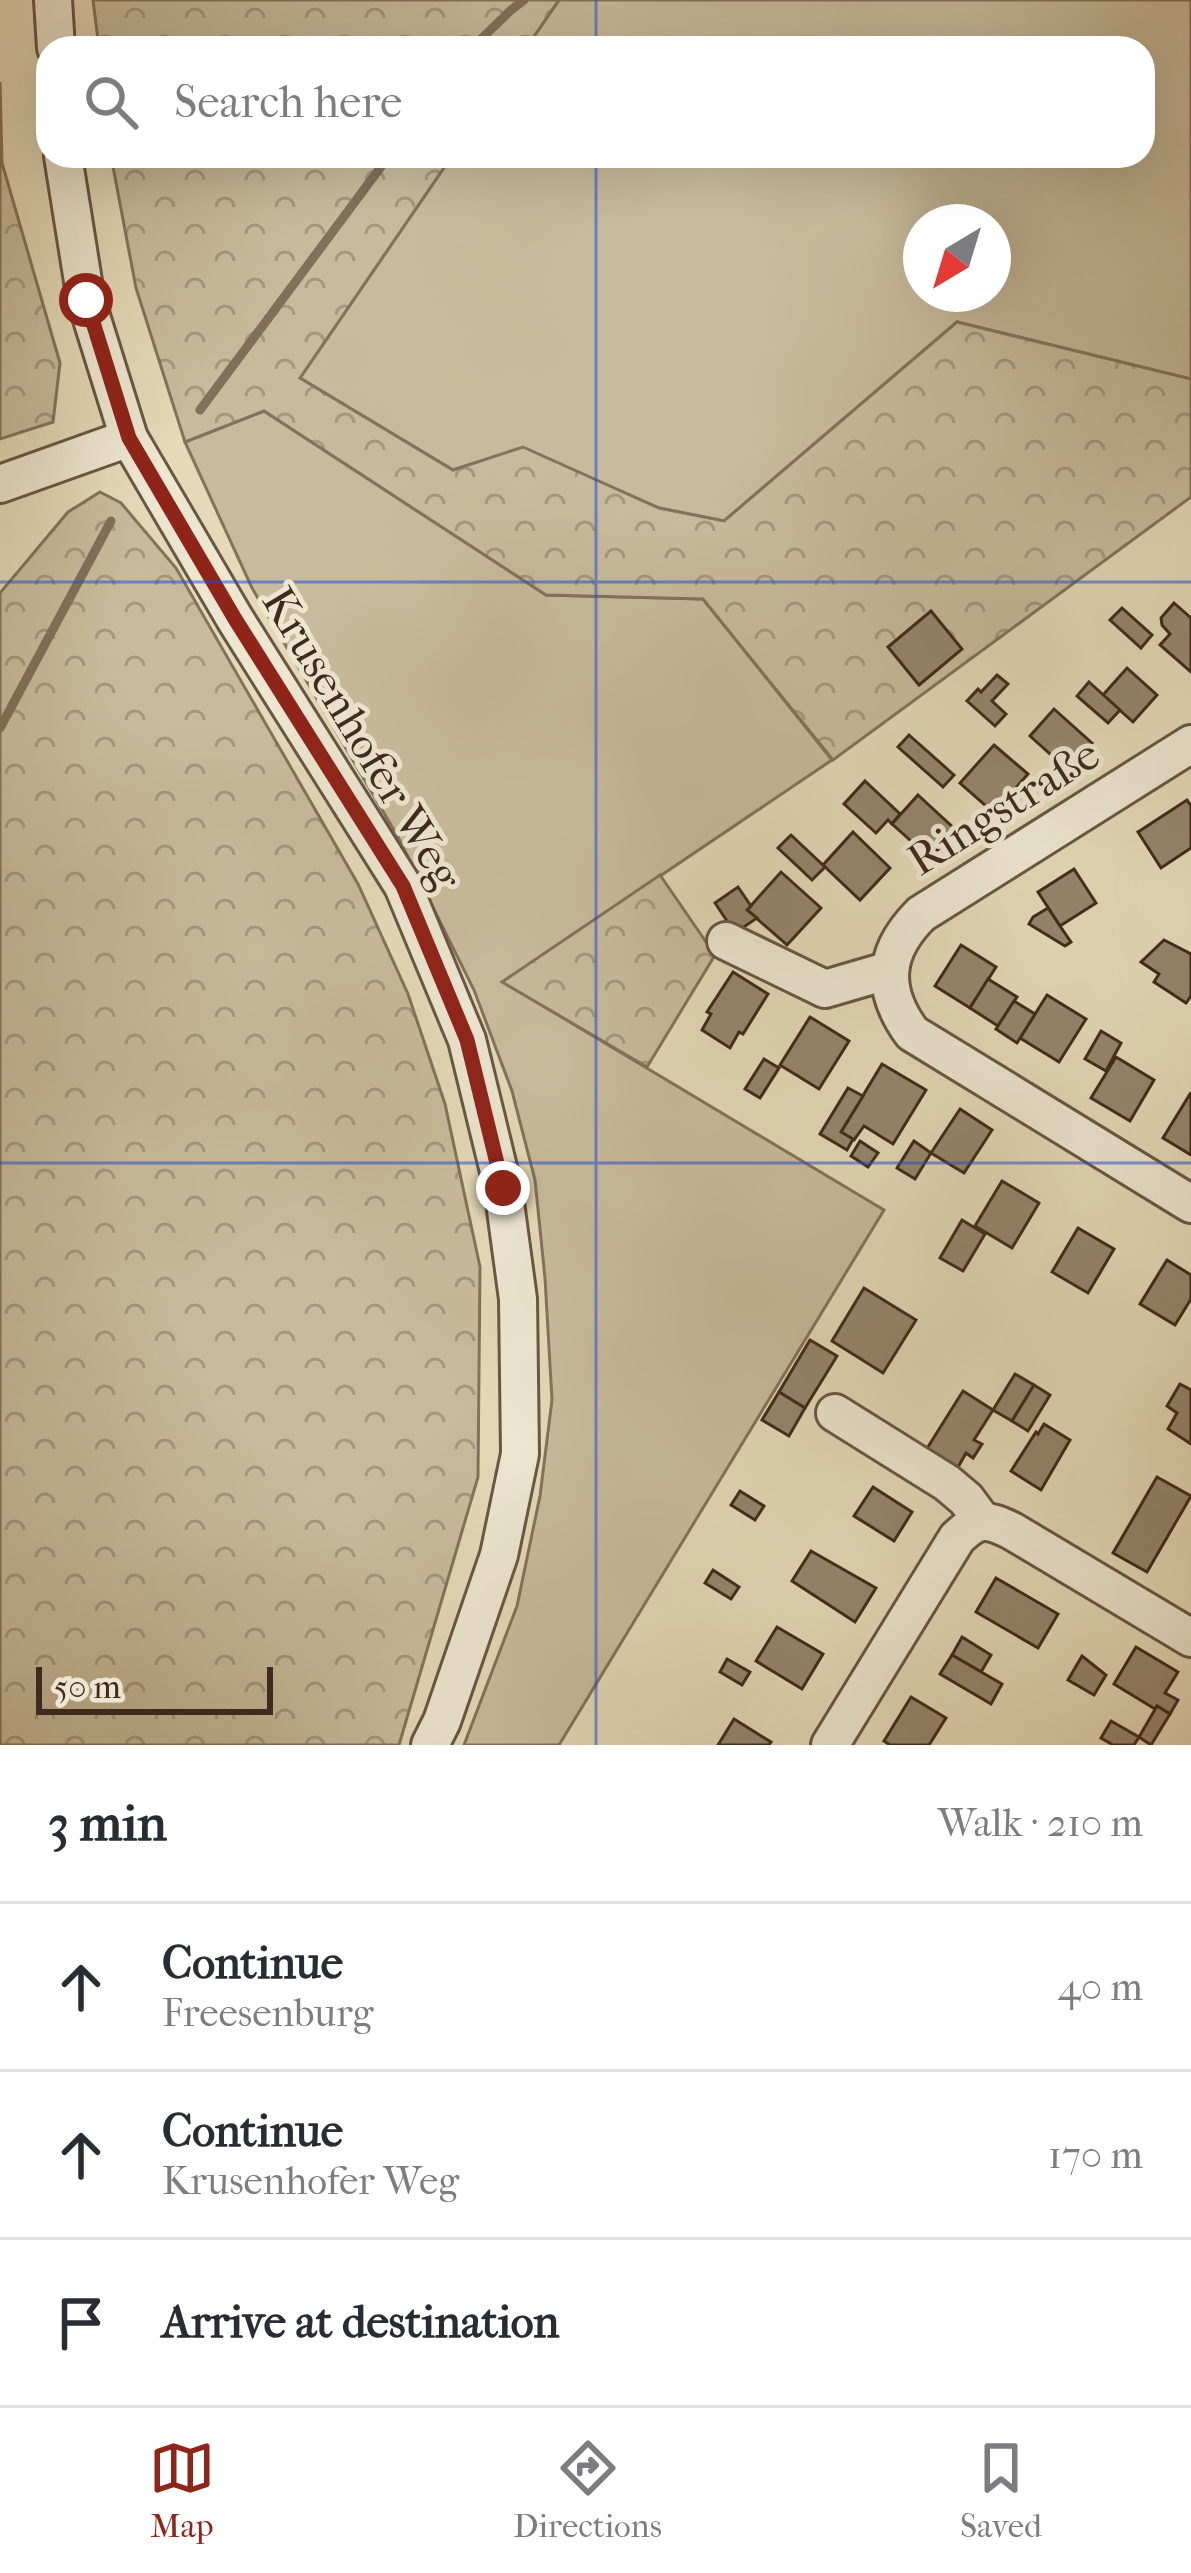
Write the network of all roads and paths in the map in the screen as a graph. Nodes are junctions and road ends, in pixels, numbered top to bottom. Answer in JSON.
{"nodes":[{"id":1,"x":53,"y":0,"type":"edge"},
{"id":2,"x":55,"y":36,"type":"edge"},
{"id":3,"x":65,"y":168,"type":"edge"},
{"id":4,"x":129,"y":438,"type":"junction"},
{"id":5,"x":0,"y":484,"type":"edge"},
{"id":6,"x":1191,"y":744,"type":"edge"},
{"id":7,"x":726,"y":941,"type":"dead end"},
{"id":8,"x":890,"y":970,"type":"junction"},
{"id":9,"x":1191,"y":1204,"type":"edge"},
{"id":10,"x":835,"y":1413,"type":"dead end"},
{"id":11,"x":983,"y":1522,"type":"junction"},
{"id":12,"x":1191,"y":1638,"type":"edge"},
{"id":13,"x":430,"y":1745,"type":"edge"},
{"id":14,"x":830,"y":1745,"type":"edge"}],
"edges":[{"from":1,"to":2,"type":"street"},
{"from":3,"to":4,"type":"street","name":"Krusenhofer Weg"},
{"from":4,"to":5,"type":"street"},
{"from":4,"to":13,"type":"street","name":"Krusenhofer Weg"},
{"from":6,"to":8,"type":"street","name":"Ringstraße"},
{"from":7,"to":8,"type":"street"},
{"from":8,"to":9,"type":"street"},
{"from":10,"to":11,"type":"street"},
{"from":11,"to":12,"type":"street"},
{"from":11,"to":14,"type":"street"}]}
